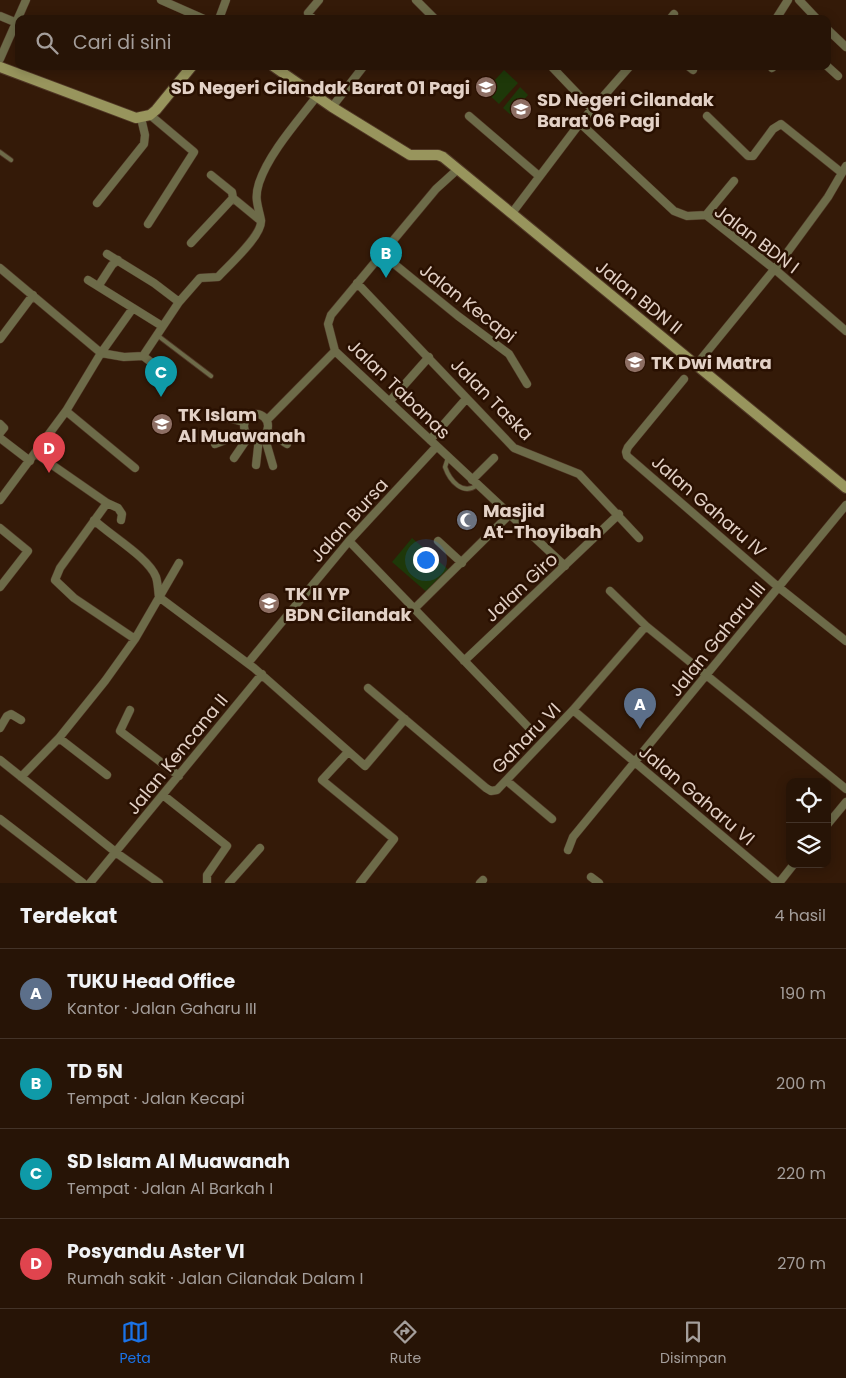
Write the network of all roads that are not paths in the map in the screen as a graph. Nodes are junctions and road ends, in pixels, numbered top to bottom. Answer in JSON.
{"nodes":[{"id":1,"x":26,"y":0,"type":"edge"},
{"id":2,"x":161,"y":0,"type":"edge"},
{"id":3,"x":226,"y":0,"type":"edge"},
{"id":4,"x":319,"y":0,"type":"edge"},
{"id":5,"x":416,"y":0,"type":"edge"},
{"id":6,"x":788,"y":0,"type":"edge"},
{"id":7,"x":799,"y":0,"type":"edge"},
{"id":8,"x":20,"y":15,"type":"edge"},
{"id":9,"x":195,"y":15,"type":"edge"},
{"id":10,"x":220,"y":15,"type":"edge"},
{"id":11,"x":310,"y":15,"type":"edge"},
{"id":12,"x":431,"y":15,"type":"edge"},
{"id":13,"x":779,"y":15,"type":"edge"},
{"id":14,"x":814,"y":15,"type":"edge"},
{"id":15,"x":0,"y":16,"type":"edge"},
{"id":16,"x":15,"y":22,"type":"edge"},
{"id":17,"x":15,"y":27,"type":"edge"},
{"id":18,"x":831,"y":33,"type":"edge"},
{"id":19,"x":846,"y":48,"type":"edge"},
{"id":20,"x":0,"y":59,"type":"edge"},
{"id":21,"x":0,"y":67,"type":"edge"},
{"id":22,"x":188,"y":70,"type":"edge"},
{"id":23,"x":279,"y":70,"type":"edge"},
{"id":24,"x":361,"y":70,"type":"edge"},
{"id":25,"x":555,"y":70,"type":"edge"},
{"id":26,"x":626,"y":70,"type":"edge"},
{"id":27,"x":831,"y":70,"type":"edge"},
{"id":28,"x":838,"y":76,"type":"dead end"},
{"id":29,"x":317,"y":96,"type":"junction"},
{"id":30,"x":332,"y":107,"type":"junction"},
{"id":31,"x":592,"y":109,"type":"junction"},
{"id":32,"x":146,"y":116,"type":"junction"},
{"id":33,"x":469,"y":116,"type":"dead end"},
{"id":34,"x":707,"y":116,"type":"dead end"},
{"id":35,"x":580,"y":123,"type":"junction"},
{"id":36,"x":0,"y":152,"type":"edge"},
{"id":37,"x":11,"y":160,"type":"dead end"},
{"id":38,"x":458,"y":169,"type":"junction"},
{"id":39,"x":844,"y":170,"type":"edge"},
{"id":40,"x":211,"y":175,"type":"dead end"},
{"id":41,"x":539,"y":176,"type":"junction"},
{"id":42,"x":734,"y":181,"type":"dead end"},
{"id":43,"x":233,"y":198,"type":"junction"},
{"id":44,"x":97,"y":203,"type":"dead end"},
{"id":45,"x":512,"y":213,"type":"junction"},
{"id":46,"x":706,"y":215,"type":"junction"},
{"id":47,"x":261,"y":221,"type":"junction"},
{"id":48,"x":148,"y":224,"type":"dead end"},
{"id":49,"x":191,"y":244,"type":"dead end"},
{"id":50,"x":107,"y":254,"type":"dead end"},
{"id":51,"x":382,"y":254,"type":"junction"},
{"id":52,"x":118,"y":260,"type":"junction"},
{"id":53,"x":0,"y":268,"type":"edge"},
{"id":54,"x":774,"y":269,"type":"junction"},
{"id":55,"x":88,"y":280,"type":"dead end"},
{"id":56,"x":101,"y":282,"type":"dead end"},
{"id":57,"x":357,"y":284,"type":"junction"},
{"id":58,"x":33,"y":295,"type":"junction"},
{"id":59,"x":179,"y":302,"type":"junction"},
{"id":60,"x":133,"y":308,"type":"junction"},
{"id":61,"x":162,"y":326,"type":"junction"},
{"id":62,"x":846,"y":331,"type":"edge"},
{"id":63,"x":156,"y":334,"type":"junction"},
{"id":64,"x":0,"y":339,"type":"edge"},
{"id":65,"x":335,"y":351,"type":"junction"},
{"id":66,"x":101,"y":353,"type":"junction"},
{"id":67,"x":142,"y":356,"type":"junction"},
{"id":68,"x":429,"y":357,"type":"junction"},
{"id":69,"x":696,"y":364,"type":"junction"},
{"id":70,"x":164,"y":372,"type":"dead end"},
{"id":71,"x":211,"y":376,"type":"dead end"},
{"id":72,"x":684,"y":379,"type":"dead end"},
{"id":73,"x":527,"y":384,"type":"dead end"},
{"id":74,"x":466,"y":399,"type":"junction"},
{"id":75,"x":390,"y":401,"type":"junction"},
{"id":76,"x":66,"y":411,"type":"junction"},
{"id":77,"x":228,"y":418,"type":"dead end"},
{"id":78,"x":267,"y":420,"type":"junction"},
{"id":79,"x":245,"y":422,"type":"junction"},
{"id":80,"x":0,"y":424,"type":"edge"},
{"id":81,"x":0,"y":434,"type":"edge"},
{"id":82,"x":248,"y":434,"type":"junction"},
{"id":83,"x":264,"y":435,"type":"junction"},
{"id":84,"x":0,"y":438,"type":"edge"},
{"id":85,"x":430,"y":440,"type":"junction"},
{"id":86,"x":216,"y":444,"type":"dead end"},
{"id":87,"x":287,"y":444,"type":"dead end"},
{"id":88,"x":436,"y":447,"type":"junction"},
{"id":89,"x":35,"y":453,"type":"junction"},
{"id":90,"x":234,"y":458,"type":"dead end"},
{"id":91,"x":448,"y":458,"type":"junction"},
{"id":92,"x":494,"y":458,"type":"dead end"},
{"id":93,"x":30,"y":461,"type":"junction"},
{"id":94,"x":256,"y":465,"type":"dead end"},
{"id":95,"x":273,"y":466,"type":"dead end"},
{"id":96,"x":135,"y":468,"type":"dead end"},
{"id":97,"x":475,"y":483,"type":"junction"},
{"id":98,"x":846,"y":488,"type":"edge"},
{"id":99,"x":0,"y":500,"type":"edge"},
{"id":100,"x":106,"y":503,"type":"junction"},
{"id":101,"x":846,"y":506,"type":"edge"},
{"id":102,"x":619,"y":514,"type":"junction"},
{"id":103,"x":510,"y":516,"type":"junction"},
{"id":104,"x":94,"y":520,"type":"junction"},
{"id":105,"x":121,"y":520,"type":"dead end"},
{"id":106,"x":0,"y":528,"type":"edge"},
{"id":107,"x":639,"y":538,"type":"dead end"},
{"id":108,"x":349,"y":541,"type":"junction"},
{"id":109,"x":438,"y":541,"type":"dead end"},
{"id":110,"x":179,"y":563,"type":"dead end"},
{"id":111,"x":462,"y":563,"type":"junction"},
{"id":112,"x":565,"y":566,"type":"junction"},
{"id":113,"x":0,"y":587,"type":"edge"},
{"id":114,"x":779,"y":587,"type":"junction"},
{"id":115,"x":610,"y":592,"type":"dead end"},
{"id":116,"x":158,"y":597,"type":"junction"},
{"id":117,"x":414,"y":609,"type":"junction"},
{"id":118,"x":646,"y":626,"type":"junction"},
{"id":119,"x":135,"y":639,"type":"junction"},
{"id":120,"x":846,"y":641,"type":"edge"},
{"id":121,"x":464,"y":661,"type":"junction"},
{"id":122,"x":248,"y":662,"type":"junction"},
{"id":123,"x":262,"y":674,"type":"junction"},
{"id":124,"x":708,"y":674,"type":"junction"},
{"id":125,"x":368,"y":688,"type":"dead end"},
{"id":126,"x":130,"y":710,"type":"dead end"},
{"id":127,"x":573,"y":710,"type":"junction"},
{"id":128,"x":406,"y":719,"type":"junction"},
{"id":129,"x":21,"y":720,"type":"dead end"},
{"id":130,"x":0,"y":728,"type":"edge"},
{"id":131,"x":534,"y":732,"type":"dead end"},
{"id":132,"x":59,"y":738,"type":"junction"},
{"id":133,"x":348,"y":752,"type":"junction"},
{"id":134,"x":0,"y":760,"type":"edge"},
{"id":135,"x":635,"y":763,"type":"junction"},
{"id":136,"x":107,"y":775,"type":"dead end"},
{"id":137,"x":179,"y":776,"type":"junction"},
{"id":138,"x":22,"y":778,"type":"junction"},
{"id":139,"x":507,"y":781,"type":"junction"},
{"id":140,"x":846,"y":789,"type":"edge"},
{"id":141,"x":163,"y":795,"type":"junction"},
{"id":142,"x":846,"y":802,"type":"edge"},
{"id":143,"x":0,"y":819,"type":"edge"},
{"id":144,"x":552,"y":819,"type":"dead end"},
{"id":145,"x":829,"y":823,"type":"edge"},
{"id":146,"x":260,"y":848,"type":"dead end"},
{"id":147,"x":568,"y":850,"type":"dead end"},
{"id":148,"x":116,"y":853,"type":"junction"},
{"id":149,"x":791,"y":868,"type":"edge"},
{"id":150,"x":591,"y":877,"type":"dead end"},
{"id":151,"x":83,"y":883,"type":"edge"},
{"id":152,"x":90,"y":883,"type":"edge"},
{"id":153,"x":159,"y":883,"type":"edge"},
{"id":154,"x":207,"y":883,"type":"edge"},
{"id":155,"x":229,"y":883,"type":"edge"},
{"id":156,"x":360,"y":883,"type":"edge"},
{"id":157,"x":599,"y":883,"type":"edge"},
{"id":158,"x":778,"y":883,"type":"edge"}],
"edges":[{"from":1,"to":8,"type":"street"},
{"from":2,"to":9,"type":"street"},
{"from":3,"to":10,"type":"street"},
{"from":4,"to":11,"type":"street"},
{"from":5,"to":12,"type":"street"},
{"from":6,"to":13,"type":"street"},
{"from":7,"to":14,"type":"street"},
{"from":15,"to":16,"type":"street"},
{"from":17,"to":20,"type":"street"},
{"from":18,"to":19,"type":"street"},
{"from":21,"to":32,"type":"street"},
{"from":22,"to":32,"type":"street"},
{"from":23,"to":29,"type":"street","name":"Jalan BDN II"},
{"from":24,"to":30,"type":"street"},
{"from":25,"to":31,"type":"street"},
{"from":26,"to":31,"type":"street"},
{"from":27,"to":28,"type":"street"},
{"from":29,"to":30,"type":"street","name":"Jalan BDN II"},
{"from":29,"to":47,"type":"street"},
{"from":30,"to":38,"type":"street","name":"Jalan BDN II"},
{"from":31,"to":35,"type":"street"},
{"from":32,"to":44,"type":"street"},
{"from":32,"to":48,"type":"street"},
{"from":33,"to":41,"type":"street"},
{"from":34,"to":39,"type":"street"},
{"from":35,"to":41,"type":"street"},
{"from":35,"to":46,"type":"street","name":"Jalan BDN I"},
{"from":36,"to":37,"type":"lane"},
{"from":38,"to":45,"type":"street","name":"Jalan BDN II"},
{"from":38,"to":51,"type":"street","name":"Jalan Tabanas"},
{"from":39,"to":54,"type":"street"},
{"from":40,"to":43,"type":"street"},
{"from":41,"to":45,"type":"street"},
{"from":42,"to":46,"type":"street"},
{"from":43,"to":47,"type":"street"},
{"from":43,"to":49,"type":"street"},
{"from":45,"to":69,"type":"street","name":"Jalan BDN II"},
{"from":46,"to":54,"type":"street","name":"Jalan BDN I"},
{"from":47,"to":59,"type":"street"},
{"from":50,"to":52,"type":"street"},
{"from":51,"to":57,"type":"street","name":"Jalan Tabanas"},
{"from":51,"to":73,"type":"street","name":"Jalan Kecapi"},
{"from":52,"to":56,"type":"street"},
{"from":52,"to":59,"type":"street"},
{"from":53,"to":58,"type":"street"},
{"from":54,"to":62,"type":"street","name":"Jalan BDN I"},
{"from":54,"to":69,"type":"street"},
{"from":55,"to":60,"type":"street"},
{"from":57,"to":65,"type":"street","name":"Jalan Tabanas"},
{"from":57,"to":68,"type":"street","name":"Jalan Taska"},
{"from":58,"to":64,"type":"street"},
{"from":58,"to":66,"type":"street"},
{"from":59,"to":61,"type":"street"},
{"from":60,"to":61,"type":"street"},
{"from":60,"to":66,"type":"street"},
{"from":61,"to":63,"type":"street"},
{"from":63,"to":67,"type":"street"},
{"from":63,"to":71,"type":"lane"},
{"from":65,"to":75,"type":"street","name":"Jalan Tabanas"},
{"from":65,"to":78,"type":"street"},
{"from":66,"to":67,"type":"street"},
{"from":66,"to":76,"type":"street"},
{"from":67,"to":70,"type":"street"},
{"from":68,"to":74,"type":"street","name":"Jalan Taska"},
{"from":68,"to":75,"type":"street"},
{"from":69,"to":98,"type":"street","name":"Jalan BDN II"},
{"from":72,"to":114,"type":"street","name":"Jalan Gaharu IV"},
{"from":74,"to":85,"type":"street"},
{"from":74,"to":102,"type":"street","name":"Jalan Taska"},
{"from":75,"to":85,"type":"street","name":"Jalan Tabanas"},
{"from":76,"to":89,"type":"street"},
{"from":76,"to":96,"type":"street"},
{"from":77,"to":79,"type":"street"},
{"from":78,"to":79,"type":"street"},
{"from":78,"to":83,"type":"street"},
{"from":79,"to":82,"type":"street"},
{"from":80,"to":81,"type":"street"},
{"from":82,"to":83,"type":"street"},
{"from":82,"to":86,"type":"street"},
{"from":82,"to":90,"type":"street"},
{"from":83,"to":87,"type":"street"},
{"from":83,"to":94,"type":"street"},
{"from":83,"to":95,"type":"street"},
{"from":84,"to":93,"type":"street"},
{"from":85,"to":88,"type":"street","name":"Jalan Tabanas"},
{"from":88,"to":91,"type":"street","name":"Jalan Tabanas"},
{"from":88,"to":108,"type":"street","name":"Jalan Bursa"},
{"from":89,"to":93,"type":"street"},
{"from":89,"to":100,"type":"street"},
{"from":91,"to":97,"type":"street","name":"Jalan Tabanas"},
{"from":91,"to":97,"type":"lane"},
{"from":92,"to":97,"type":"street"},
{"from":93,"to":99,"type":"street"},
{"from":97,"to":103,"type":"street","name":"Jalan Tabanas"},
{"from":100,"to":104,"type":"street"},
{"from":100,"to":105,"type":"street"},
{"from":101,"to":114,"type":"street","name":"Jalan Gaharu III"},
{"from":102,"to":107,"type":"street","name":"Jalan Taska"},
{"from":102,"to":112,"type":"street","name":"Jalan Giro"},
{"from":103,"to":111,"type":"street"},
{"from":103,"to":112,"type":"street","name":"Jalan Tabanas"},
{"from":104,"to":116,"type":"street"},
{"from":104,"to":119,"type":"street"},
{"from":106,"to":113,"type":"street"},
{"from":108,"to":117,"type":"street"},
{"from":108,"to":122,"type":"street","name":"Jalan Bursa"},
{"from":109,"to":111,"type":"street"},
{"from":110,"to":116,"type":"street"},
{"from":111,"to":117,"type":"street"},
{"from":112,"to":121,"type":"street","name":"Jalan Giro"},
{"from":114,"to":120,"type":"street","name":"Jalan Gaharu IV"},
{"from":114,"to":124,"type":"street","name":"Jalan Gaharu III"},
{"from":115,"to":118,"type":"street"},
{"from":116,"to":119,"type":"street"},
{"from":116,"to":122,"type":"street"},
{"from":117,"to":121,"type":"street"},
{"from":118,"to":124,"type":"street"},
{"from":118,"to":127,"type":"street","name":"Gaharu VI"},
{"from":119,"to":132,"type":"street"},
{"from":121,"to":131,"type":"street"},
{"from":122,"to":123,"type":"street"},
{"from":123,"to":133,"type":"street"},
{"from":123,"to":137,"type":"street","name":"Jalan Kencana II"},
{"from":124,"to":135,"type":"street","name":"Jalan Gaharu III"},
{"from":124,"to":140,"type":"street"},
{"from":125,"to":128,"type":"street","name":"Gaharu VI"},
{"from":126,"to":137,"type":"street"},
{"from":127,"to":135,"type":"street","name":"Jalan Gaharu VI"},
{"from":127,"to":139,"type":"street","name":"Gaharu VI"},
{"from":128,"to":133,"type":"street"},
{"from":128,"to":139,"type":"street","name":"Gaharu VI"},
{"from":129,"to":130,"type":"street"},
{"from":132,"to":136,"type":"street"},
{"from":132,"to":138,"type":"street"},
{"from":133,"to":156,"type":"street"},
{"from":134,"to":138,"type":"street"},
{"from":135,"to":147,"type":"street","name":"Jalan Gaharu III"},
{"from":135,"to":158,"type":"street","name":"Jalan Gaharu VI"},
{"from":137,"to":141,"type":"street","name":"Jalan Kencana II"},
{"from":138,"to":148,"type":"street"},
{"from":139,"to":144,"type":"street"},
{"from":141,"to":148,"type":"street","name":"Jalan Kencana II"},
{"from":141,"to":154,"type":"street"},
{"from":142,"to":145,"type":"street"},
{"from":143,"to":151,"type":"street"},
{"from":146,"to":155,"type":"street"},
{"from":148,"to":152,"type":"street","name":"Jalan Kencana II"},
{"from":148,"to":153,"type":"street"},
{"from":149,"to":158,"type":"street"},
{"from":150,"to":157,"type":"street"}]}
